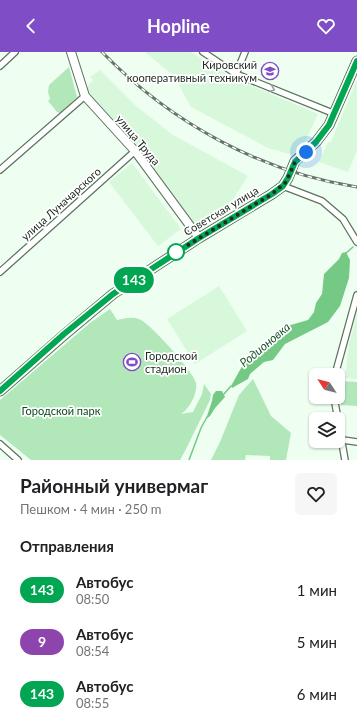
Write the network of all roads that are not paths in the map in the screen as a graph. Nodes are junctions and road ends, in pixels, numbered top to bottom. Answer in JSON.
{"nodes":[{"id":1,"x":15,"y":52,"type":"edge"},
{"id":2,"x":71,"y":52,"type":"edge"},
{"id":3,"x":203,"y":52,"type":"edge"},
{"id":4,"x":245,"y":52,"type":"edge"},
{"id":5,"x":357,"y":61,"type":"edge"},
{"id":6,"x":0,"y":66,"type":"edge"},
{"id":7,"x":236,"y":74,"type":"junction"},
{"id":8,"x":85,"y":96,"type":"junction"},
{"id":9,"x":335,"y":114,"type":"junction"},
{"id":10,"x":135,"y":151,"type":"junction"},
{"id":11,"x":0,"y":169,"type":"edge"},
{"id":12,"x":283,"y":186,"type":"junction"},
{"id":13,"x":199,"y":238,"type":"junction"},
{"id":14,"x":357,"y":242,"type":"edge"},
{"id":15,"x":0,"y":272,"type":"edge"},
{"id":16,"x":357,"y":296,"type":"edge"},
{"id":17,"x":337,"y":368,"type":"edge"},
{"id":18,"x":0,"y":391,"type":"edge"},
{"id":19,"x":345,"y":440,"type":"edge"},
{"id":20,"x":357,"y":442,"type":"edge"},
{"id":21,"x":0,"y":444,"type":"edge"},
{"id":22,"x":344,"y":448,"type":"edge"},
{"id":23,"x":17,"y":460,"type":"edge"},
{"id":24,"x":345,"y":460,"type":"edge"}],
"edges":[{"from":1,"to":6,"type":"street"},
{"from":2,"to":8,"type":"street","name":"улица Труда"},
{"from":3,"to":7,"type":"street"},
{"from":4,"to":7,"type":"street"},
{"from":5,"to":9,"type":"main road","name":"Советская улица"},
{"from":7,"to":9,"type":"street","one_way":true},
{"from":8,"to":10,"type":"street","name":"улица Труда"},
{"from":8,"to":11,"type":"street"},
{"from":9,"to":12,"type":"main road","name":"Советская улица"},
{"from":10,"to":13,"type":"street","name":"улица Труда"},
{"from":10,"to":15,"type":"street","name":"улица Луначарского"},
{"from":12,"to":13,"type":"main road","name":"Советская улица"},
{"from":12,"to":14,"type":"street"},
{"from":13,"to":18,"type":"main road","name":"Советская улица"},
{"from":16,"to":17,"type":"street"},
{"from":19,"to":20,"type":"street"},
{"from":21,"to":23,"type":"street"},
{"from":22,"to":24,"type":"street"}]}
